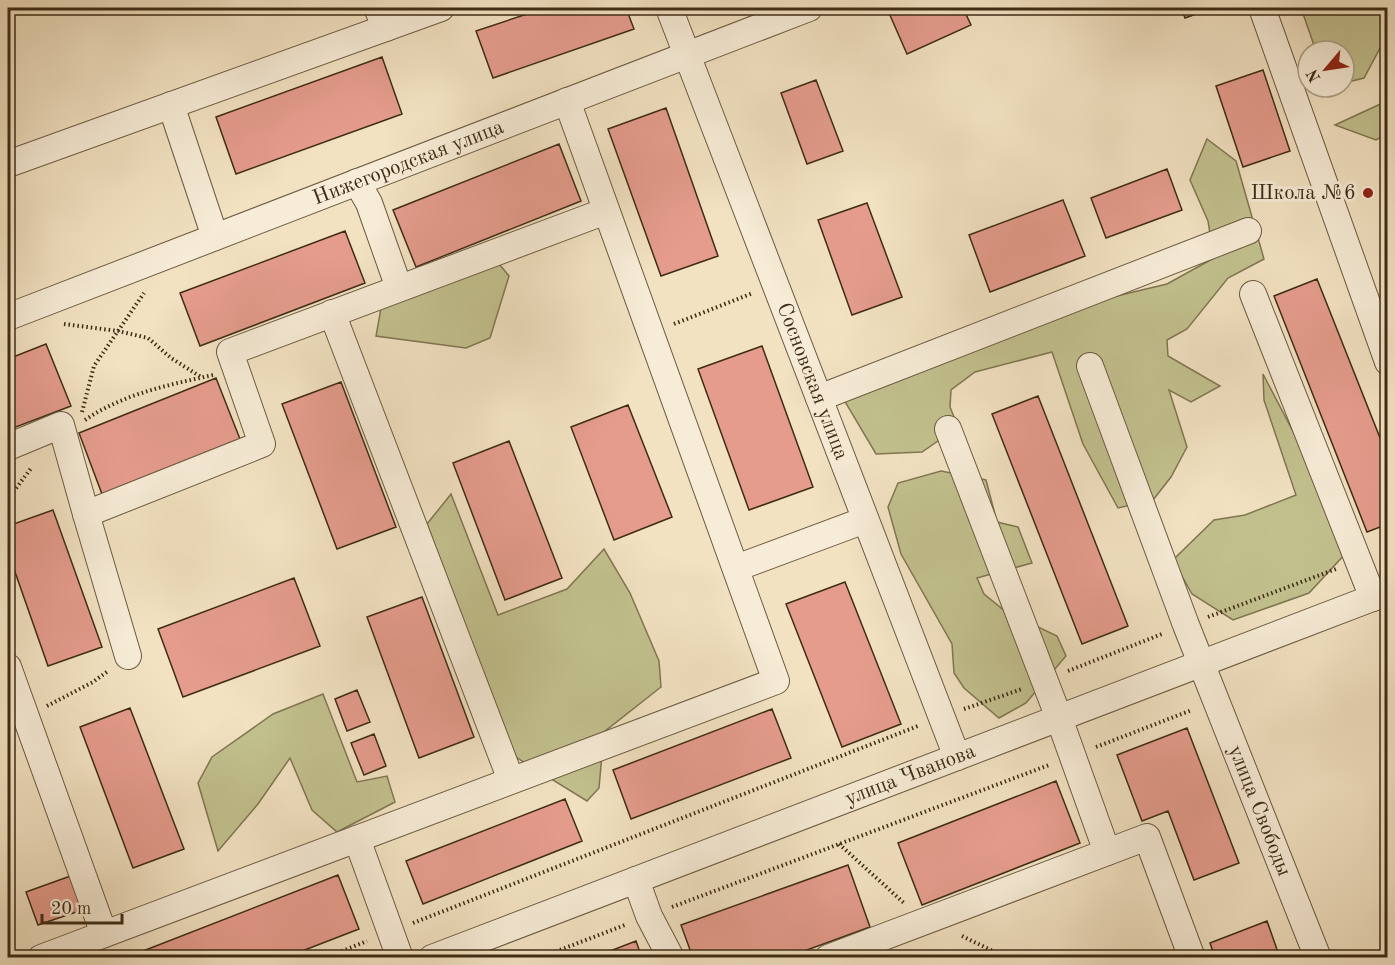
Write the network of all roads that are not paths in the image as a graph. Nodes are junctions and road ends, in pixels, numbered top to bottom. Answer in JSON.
{"nodes":[{"id":1,"x":441,"y":8,"type":"edge"},
{"id":2,"x":669,"y":8,"type":"edge"},
{"id":3,"x":810,"y":8,"type":"edge"},
{"id":4,"x":1262,"y":8,"type":"edge"},
{"id":5,"x":381,"y":18,"type":"edge"},
{"id":6,"x":687,"y":55,"type":"junction"},
{"id":7,"x":567,"y":101,"type":"junction"},
{"id":8,"x":171,"y":105,"type":"junction"},
{"id":9,"x":8,"y":164,"type":"edge"},
{"id":10,"x":357,"y":182,"type":"junction"},
{"id":11,"x":606,"y":211,"type":"junction"},
{"id":12,"x":1248,"y":231,"type":"dead end"},
{"id":13,"x":215,"y":237,"type":"junction"},
{"id":14,"x":399,"y":288,"type":"junction"},
{"id":15,"x":1253,"y":294,"type":"dead end"},
{"id":16,"x":332,"y":313,"type":"junction"},
{"id":17,"x":8,"y":317,"type":"edge"},
{"id":18,"x":1388,"y":362,"type":"edge"},
{"id":19,"x":1090,"y":366,"type":"dead end"},
{"id":20,"x":819,"y":398,"type":"junction"},
{"id":21,"x":948,"y":429,"type":"dead end"},
{"id":22,"x":8,"y":447,"type":"edge"},
{"id":23,"x":86,"y":514,"type":"junction"},
{"id":24,"x":865,"y":520,"type":"junction"},
{"id":25,"x":735,"y":568,"type":"junction"},
{"id":26,"x":1380,"y":595,"type":"edge"},
{"id":27,"x":128,"y":656,"type":"road end"},
{"id":28,"x":1203,"y":664,"type":"junction"},
{"id":29,"x":8,"y":667,"type":"edge"},
{"id":30,"x":1059,"y":718,"type":"junction"},
{"id":31,"x":957,"y":758,"type":"junction"},
{"id":32,"x":511,"y":780,"type":"junction"},
{"id":33,"x":357,"y":839,"type":"junction"},
{"id":34,"x":1107,"y":852,"type":"junction"},
{"id":35,"x":636,"y":880,"type":"junction"},
{"id":36,"x":104,"y":934,"type":"junction"},
{"id":37,"x":41,"y":957,"type":"edge"},
{"id":38,"x":400,"y":957,"type":"edge"},
{"id":39,"x":432,"y":957,"type":"edge"},
{"id":40,"x":671,"y":957,"type":"edge"},
{"id":41,"x":828,"y":957,"type":"edge"},
{"id":42,"x":1192,"y":957,"type":"edge"},
{"id":43,"x":1318,"y":957,"type":"edge"}],
"edges":[{"from":1,"to":5,"type":"street"},
{"from":2,"to":6,"type":"street","name":"Сосновская улица"},
{"from":3,"to":6,"type":"street","name":"Нижегородская улица"},
{"from":4,"to":18,"type":"street"},
{"from":5,"to":8,"type":"street"},
{"from":6,"to":7,"type":"street","name":"Нижегородская улица"},
{"from":6,"to":20,"type":"street","name":"Сосновская улица"},
{"from":7,"to":10,"type":"street","name":"Нижегородская улица"},
{"from":7,"to":11,"type":"street"},
{"from":8,"to":9,"type":"street"},
{"from":8,"to":13,"type":"street"},
{"from":10,"to":13,"type":"street","name":"Нижегородская улица"},
{"from":10,"to":14,"type":"street"},
{"from":11,"to":14,"type":"street"},
{"from":11,"to":25,"type":"street"},
{"from":12,"to":20,"type":"street"},
{"from":13,"to":17,"type":"street","name":"Нижегородская улица"},
{"from":14,"to":16,"type":"street"},
{"from":15,"to":26,"type":"street"},
{"from":16,"to":23,"type":"street"},
{"from":16,"to":32,"type":"street"},
{"from":19,"to":28,"type":"street","name":"улица Свободы"},
{"from":20,"to":24,"type":"street","name":"Сосновская улица"},
{"from":21,"to":30,"type":"street"},
{"from":22,"to":23,"type":"street"},
{"from":23,"to":27,"type":"street"},
{"from":24,"to":25,"type":"street"},
{"from":24,"to":31,"type":"street","name":"Сосновская улица"},
{"from":25,"to":32,"type":"street"},
{"from":26,"to":28,"type":"street","name":"улица Чванова"},
{"from":28,"to":30,"type":"street","name":"улица Чванова"},
{"from":28,"to":43,"type":"street","name":"улица Свободы"},
{"from":29,"to":36,"type":"street"},
{"from":30,"to":31,"type":"street","name":"улица Чванова"},
{"from":30,"to":34,"type":"street"},
{"from":31,"to":35,"type":"street","name":"улица Чванова"},
{"from":32,"to":33,"type":"street"},
{"from":33,"to":36,"type":"street"},
{"from":33,"to":38,"type":"street"},
{"from":34,"to":41,"type":"street"},
{"from":34,"to":42,"type":"street"},
{"from":35,"to":39,"type":"street","name":"улица Чванова"},
{"from":35,"to":40,"type":"street"},
{"from":36,"to":37,"type":"street"}]}
